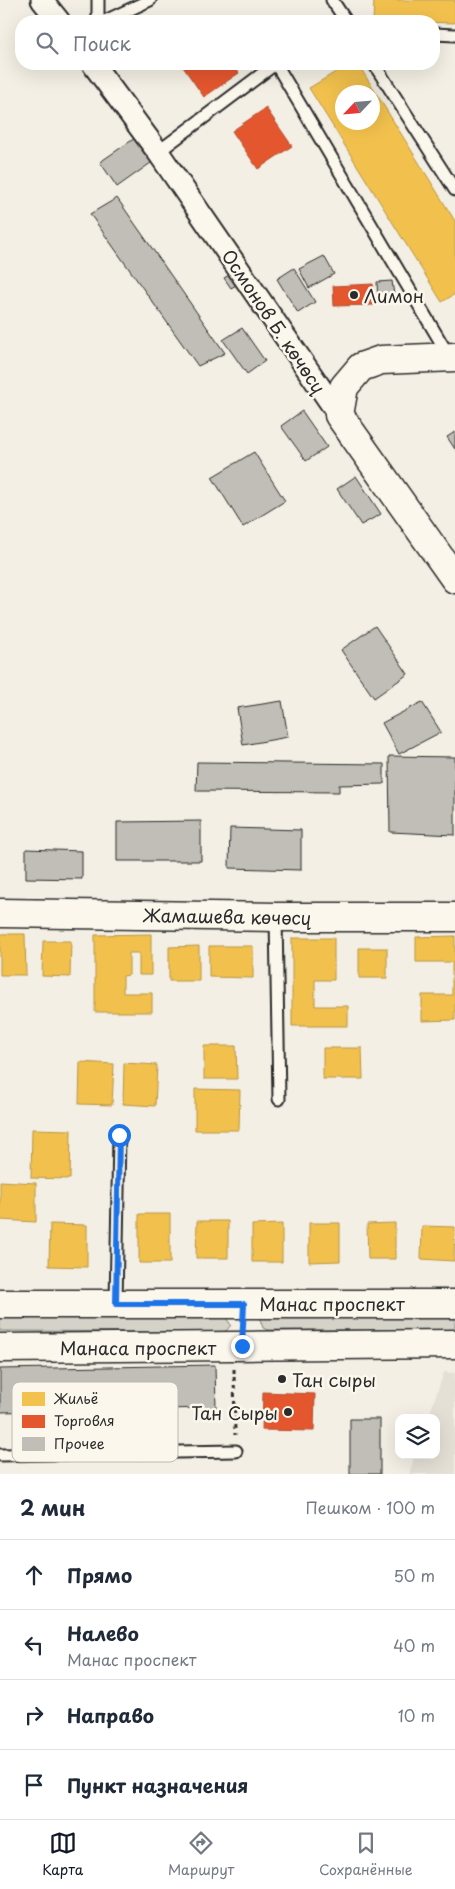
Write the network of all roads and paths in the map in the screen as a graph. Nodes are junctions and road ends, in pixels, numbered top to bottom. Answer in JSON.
{"nodes":[{"id":1,"x":42,"y":0,"type":"edge"},
{"id":2,"x":98,"y":0,"type":"edge"},
{"id":3,"x":150,"y":0,"type":"edge"},
{"id":4,"x":332,"y":0,"type":"edge"},
{"id":5,"x":54,"y":15,"type":"edge"},
{"id":6,"x":98,"y":15,"type":"edge"},
{"id":7,"x":118,"y":15,"type":"edge"},
{"id":8,"x":342,"y":15,"type":"edge"},
{"id":9,"x":440,"y":34,"type":"edge"},
{"id":10,"x":455,"y":35,"type":"edge"},
{"id":11,"x":100,"y":70,"type":"edge"},
{"id":12,"x":268,"y":70,"type":"edge"},
{"id":13,"x":280,"y":70,"type":"edge"},
{"id":14,"x":378,"y":70,"type":"edge"},
{"id":15,"x":158,"y":152,"type":"junction"},
{"id":16,"x":455,"y":190,"type":"edge"},
{"id":17,"x":452,"y":357,"type":"edge"},
{"id":18,"x":339,"y":415,"type":"junction"},
{"id":19,"x":455,"y":579,"type":"edge"},
{"id":20,"x":0,"y":913,"type":"edge"},
{"id":21,"x":276,"y":917,"type":"junction"},
{"id":22,"x":455,"y":917,"type":"edge"},
{"id":23,"x":279,"y":1098,"type":"dead end"},
{"id":24,"x":119,"y":1135,"type":"dead end"},
{"id":25,"x":0,"y":1304,"type":"edge"},
{"id":26,"x":116,"y":1304,"type":"junction"},
{"id":27,"x":244,"y":1304,"type":"junction"},
{"id":28,"x":455,"y":1304,"type":"edge"},
{"id":29,"x":455,"y":1344,"type":"edge"},
{"id":30,"x":238,"y":1346,"type":"junction"},
{"id":31,"x":0,"y":1348,"type":"edge"},
{"id":32,"x":236,"y":1451,"type":"joint"},
{"id":33,"x":178,"y":1452,"type":"edge"}],
"edges":[{"from":1,"to":5,"type":"street"},
{"from":2,"to":6,"type":"lane"},
{"from":3,"to":7,"type":"lane"},
{"from":4,"to":8,"type":"lane"},
{"from":9,"to":10,"type":"lane"},
{"from":11,"to":15,"type":"street","name":"Осмонов Б. көчөсү"},
{"from":12,"to":15,"type":"lane"},
{"from":13,"to":17,"type":"lane"},
{"from":14,"to":16,"type":"lane"},
{"from":15,"to":18,"type":"street","name":"Осмонов Б. көчөсү"},
{"from":17,"to":18,"type":"main road"},
{"from":18,"to":19,"type":"main road","name":"Осмонов Б. көчөсү"},
{"from":20,"to":21,"type":"main road","name":"Жамашева көчөсү"},
{"from":21,"to":22,"type":"main road","name":"Жамашева көчөсү"},
{"from":21,"to":23,"type":"lane"},
{"from":24,"to":26,"type":"lane"},
{"from":25,"to":26,"type":"main road","name":"Манас проспект"},
{"from":26,"to":27,"type":"main road","name":"Манас проспект"},
{"from":27,"to":28,"type":"main road","name":"Манас проспект"},
{"from":27,"to":30,"type":"main road"},
{"from":29,"to":30,"type":"main road","name":"Манаса проспект"},
{"from":30,"to":31,"type":"main road","name":"Манаса проспект"},
{"from":30,"to":32,"type":"path"},
{"from":32,"to":33,"type":"lane"}]}
